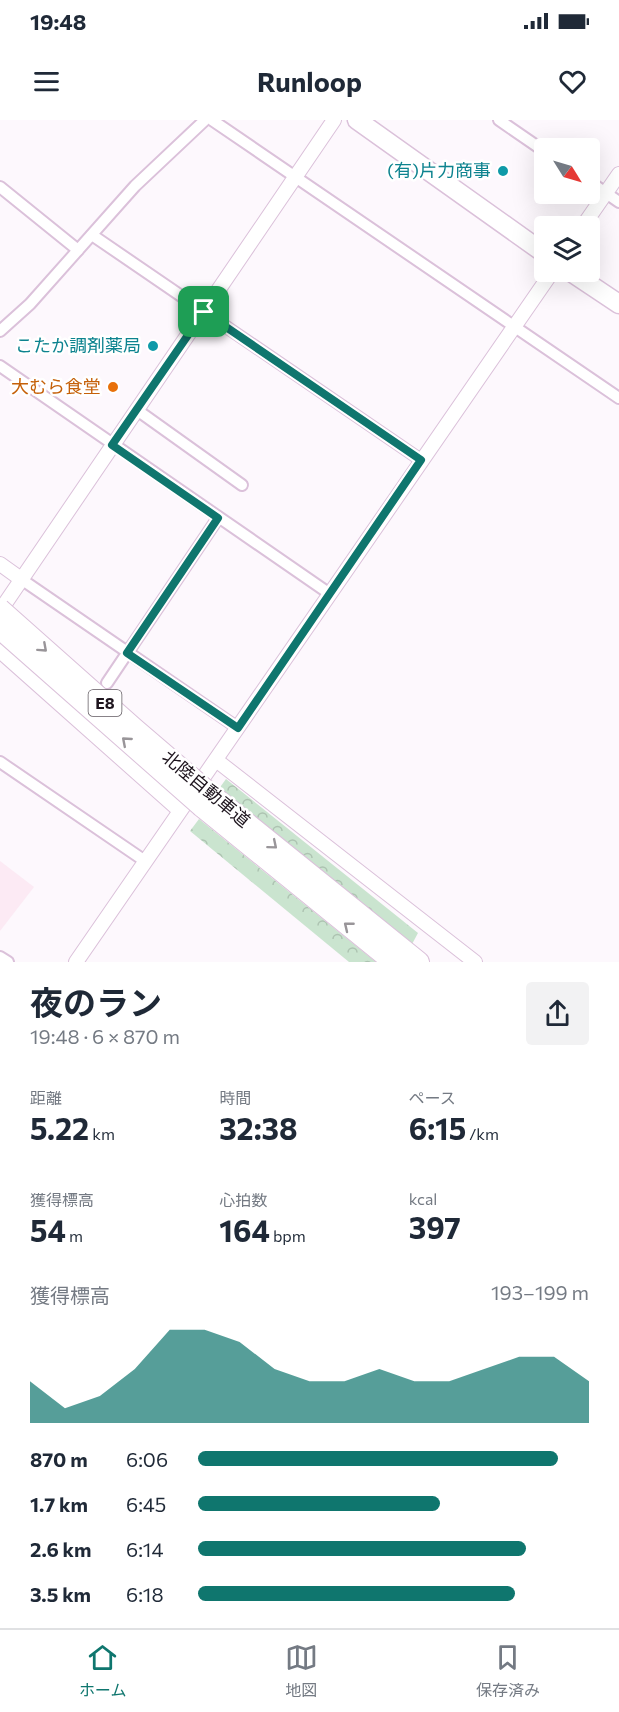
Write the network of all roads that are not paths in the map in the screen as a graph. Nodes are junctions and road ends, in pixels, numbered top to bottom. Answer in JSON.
{"nodes":[{"id":1,"x":205,"y":120,"type":"edge"},
{"id":2,"x":212,"y":120,"type":"edge"},
{"id":3,"x":334,"y":120,"type":"edge"},
{"id":4,"x":357,"y":120,"type":"edge"},
{"id":5,"x":499,"y":120,"type":"edge"},
{"id":6,"x":534,"y":144,"type":"edge"},
{"id":7,"x":619,"y":174,"type":"edge"},
{"id":8,"x":295,"y":178,"type":"junction"},
{"id":9,"x":0,"y":187,"type":"edge"},
{"id":10,"x":600,"y":189,"type":"edge"},
{"id":11,"x":606,"y":193,"type":"junction"},
{"id":12,"x":619,"y":202,"type":"edge"},
{"id":13,"x":590,"y":216,"type":"edge"},
{"id":14,"x":92,"y":235,"type":"junction"},
{"id":15,"x":534,"y":246,"type":"edge"},
{"id":16,"x":78,"y":250,"type":"junction"},
{"id":17,"x":545,"y":282,"type":"edge"},
{"id":18,"x":586,"y":282,"type":"edge"},
{"id":19,"x":619,"y":304,"type":"edge"},
{"id":20,"x":204,"y":312,"type":"junction"},
{"id":21,"x":513,"y":327,"type":"junction"},
{"id":22,"x":0,"y":331,"type":"edge"},
{"id":23,"x":0,"y":366,"type":"edge"},
{"id":24,"x":619,"y":398,"type":"edge"},
{"id":25,"x":137,"y":410,"type":"junction"},
{"id":26,"x":112,"y":445,"type":"junction"},
{"id":27,"x":421,"y":460,"type":"junction"},
{"id":28,"x":242,"y":485,"type":"dead end"},
{"id":29,"x":218,"y":518,"type":"junction"},
{"id":30,"x":0,"y":564,"type":"edge"},
{"id":31,"x":21,"y":579,"type":"junction"},
{"id":32,"x":330,"y":594,"type":"junction"},
{"id":33,"x":0,"y":610,"type":"edge"},
{"id":34,"x":0,"y":629,"type":"edge"},
{"id":35,"x":0,"y":651,"type":"edge"},
{"id":36,"x":127,"y":653,"type":"junction"},
{"id":37,"x":107,"y":683,"type":"dead end"},
{"id":38,"x":238,"y":728,"type":"junction"},
{"id":39,"x":216,"y":760,"type":"junction"},
{"id":40,"x":0,"y":762,"type":"edge"},
{"id":41,"x":207,"y":801,"type":"junction"},
{"id":42,"x":179,"y":810,"type":"junction"},
{"id":43,"x":145,"y":861,"type":"junction"},
{"id":44,"x":0,"y":957,"type":"edge"},
{"id":45,"x":8,"y":962,"type":"edge"},
{"id":46,"x":76,"y":962,"type":"edge"},
{"id":47,"x":393,"y":962,"type":"edge"},
{"id":48,"x":419,"y":962,"type":"edge"},
{"id":49,"x":475,"y":962,"type":"edge"}],
"edges":[{"from":1,"to":14,"type":"street"},
{"from":2,"to":8,"type":"street"},
{"from":3,"to":8,"type":"street"},
{"from":4,"to":15,"type":"highway"},
{"from":5,"to":6,"type":"street"},
{"from":7,"to":11,"type":"street"},
{"from":8,"to":20,"type":"street"},
{"from":8,"to":21,"type":"street"},
{"from":9,"to":16,"type":"street"},
{"from":10,"to":11,"type":"street"},
{"from":11,"to":12,"type":"street"},
{"from":11,"to":13,"type":"street"},
{"from":14,"to":16,"type":"street"},
{"from":14,"to":20,"type":"street"},
{"from":16,"to":22,"type":"street"},
{"from":17,"to":21,"type":"street"},
{"from":18,"to":19,"type":"highway"},
{"from":20,"to":25,"type":"street"},
{"from":20,"to":27,"type":"street"},
{"from":21,"to":24,"type":"street"},
{"from":21,"to":27,"type":"street"},
{"from":23,"to":26,"type":"street"},
{"from":25,"to":26,"type":"street"},
{"from":25,"to":28,"type":"street"},
{"from":26,"to":29,"type":"street"},
{"from":26,"to":31,"type":"street"},
{"from":27,"to":32,"type":"street"},
{"from":29,"to":32,"type":"street"},
{"from":29,"to":36,"type":"street"},
{"from":30,"to":31,"type":"street"},
{"from":31,"to":33,"type":"street"},
{"from":31,"to":36,"type":"street"},
{"from":32,"to":38,"type":"street"},
{"from":33,"to":41,"type":"highway","name":"北陸自動車道","number":"E8","one_way":true,"bridge":true},
{"from":41,"to":34,"type":"highway","name":"北陸自動車道","number":"E8","one_way":true,"bridge":true},
{"from":35,"to":42,"type":"street"},
{"from":36,"to":37,"type":"street"},
{"from":36,"to":38,"type":"street"},
{"from":38,"to":39,"type":"street"},
{"from":39,"to":42,"type":"street"},
{"from":39,"to":49,"type":"street"},
{"from":40,"to":43,"type":"street"},
{"from":47,"to":41,"type":"highway","name":"北陸自動車道","number":"E8","one_way":true},
{"from":41,"to":48,"type":"highway","name":"北陸自動車道","number":"E8","one_way":true},
{"from":42,"to":43,"type":"street"},
{"from":43,"to":46,"type":"street"},
{"from":44,"to":45,"type":"street"}]}
